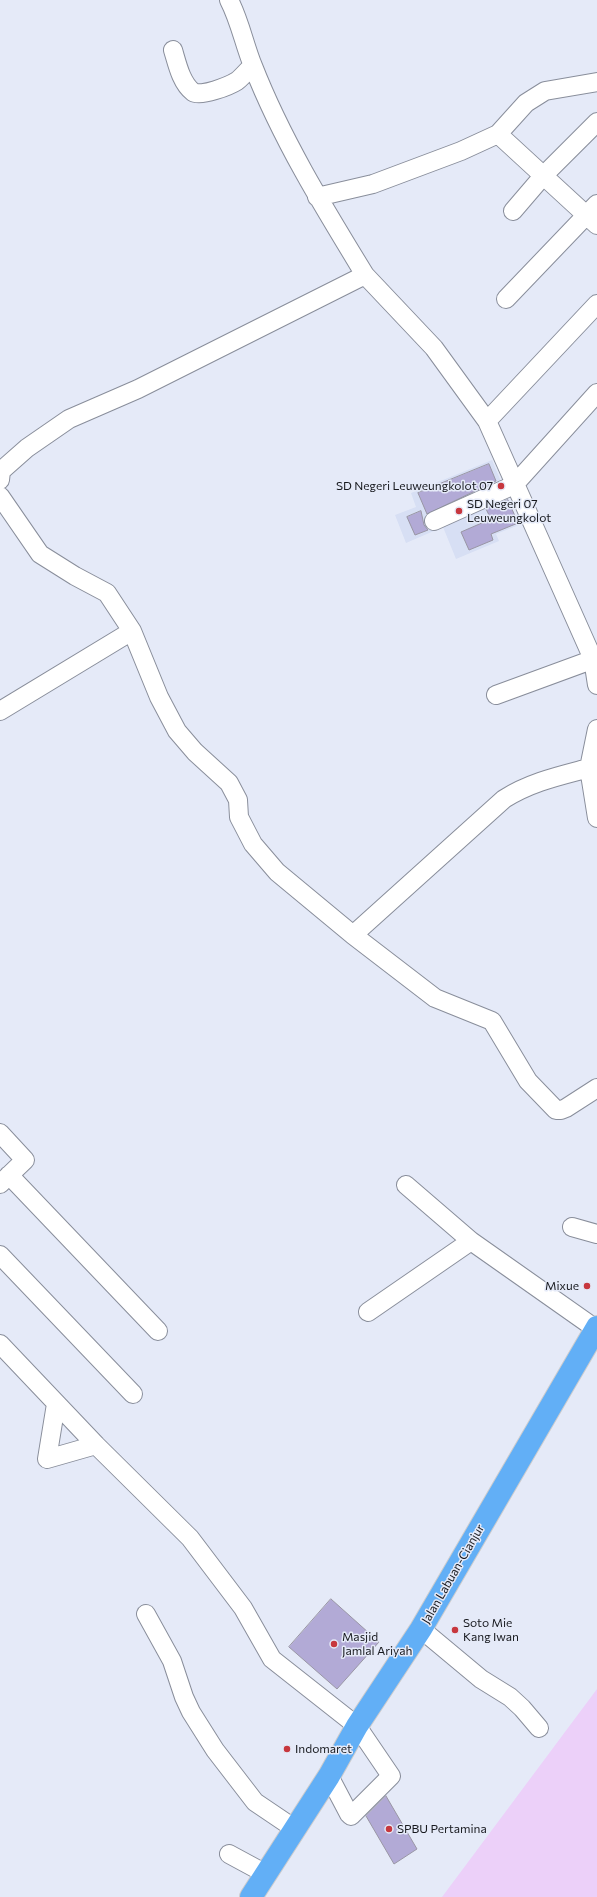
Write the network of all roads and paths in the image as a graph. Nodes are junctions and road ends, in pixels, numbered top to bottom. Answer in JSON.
{"nodes":[{"id":1,"x":230,"y":0,"type":"edge"},
{"id":2,"x":173,"y":50,"type":"dead end"},
{"id":3,"x":252,"y":66,"type":"junction"},
{"id":4,"x":597,"y":82,"type":"edge"},
{"id":5,"x":597,"y":122,"type":"edge"},
{"id":6,"x":498,"y":134,"type":"junction"},
{"id":7,"x":543,"y":176,"type":"junction"},
{"id":8,"x":317,"y":197,"type":"junction"},
{"id":9,"x":513,"y":211,"type":"dead end"},
{"id":10,"x":594,"y":215,"type":"edge"},
{"id":11,"x":365,"y":275,"type":"junction"},
{"id":12,"x":506,"y":299,"type":"dead end"},
{"id":13,"x":597,"y":304,"type":"edge"},
{"id":14,"x":597,"y":392,"type":"edge"},
{"id":15,"x":487,"y":421,"type":"junction"},
{"id":16,"x":0,"y":474,"type":"edge"},
{"id":17,"x":514,"y":485,"type":"junction"},
{"id":18,"x":0,"y":496,"type":"edge"},
{"id":19,"x":434,"y":521,"type":"dead end"},
{"id":20,"x":132,"y":631,"type":"junction"},
{"id":21,"x":595,"y":658,"type":"edge"},
{"id":22,"x":597,"y":685,"type":"edge"},
{"id":23,"x":496,"y":695,"type":"dead end"},
{"id":24,"x":0,"y":711,"type":"edge"},
{"id":25,"x":597,"y":729,"type":"edge"},
{"id":26,"x":589,"y":768,"type":"junction"},
{"id":27,"x":597,"y":818,"type":"edge"},
{"id":28,"x":353,"y":935,"type":"junction"},
{"id":29,"x":597,"y":1088,"type":"edge"},
{"id":30,"x":0,"y":1133,"type":"edge"},
{"id":31,"x":5,"y":1179,"type":"edge"},
{"id":32,"x":406,"y":1185,"type":"dead end"},
{"id":33,"x":572,"y":1227,"type":"dead end"},
{"id":34,"x":597,"y":1234,"type":"edge"},
{"id":35,"x":471,"y":1241,"type":"junction"},
{"id":36,"x":0,"y":1255,"type":"edge"},
{"id":37,"x":368,"y":1312,"type":"dead end"},
{"id":38,"x":596,"y":1328,"type":"edge"},
{"id":39,"x":158,"y":1331,"type":"dead end"},
{"id":40,"x":0,"y":1344,"type":"edge"},
{"id":41,"x":133,"y":1394,"type":"dead end"},
{"id":42,"x":56,"y":1404,"type":"junction"},
{"id":43,"x":96,"y":1446,"type":"junction"},
{"id":44,"x":146,"y":1614,"type":"dead end"},
{"id":45,"x":421,"y":1629,"type":"junction"},
{"id":46,"x":357,"y":1726,"type":"junction"},
{"id":47,"x":539,"y":1728,"type":"dead end"},
{"id":48,"x":329,"y":1776,"type":"junction"},
{"id":49,"x":295,"y":1829,"type":"junction"},
{"id":50,"x":229,"y":1854,"type":"dead end"},
{"id":51,"x":266,"y":1874,"type":"junction"},
{"id":52,"x":251,"y":1897,"type":"edge"}],
"edges":[{"from":1,"to":3,"type":"street"},
{"from":2,"to":3,"type":"street"},
{"from":3,"to":8,"type":"street"},
{"from":4,"to":6,"type":"street"},
{"from":5,"to":7,"type":"street"},
{"from":6,"to":7,"type":"street"},
{"from":6,"to":8,"type":"street"},
{"from":7,"to":9,"type":"street"},
{"from":7,"to":10,"type":"street"},
{"from":8,"to":11,"type":"street"},
{"from":10,"to":12,"type":"street"},
{"from":11,"to":15,"type":"street"},
{"from":11,"to":16,"type":"street"},
{"from":13,"to":15,"type":"street"},
{"from":14,"to":17,"type":"street"},
{"from":15,"to":17,"type":"street"},
{"from":17,"to":19,"type":"street"},
{"from":17,"to":21,"type":"street"},
{"from":18,"to":20,"type":"street"},
{"from":20,"to":24,"type":"street"},
{"from":20,"to":28,"type":"street"},
{"from":21,"to":22,"type":"street"},
{"from":21,"to":23,"type":"street"},
{"from":25,"to":26,"type":"street"},
{"from":26,"to":27,"type":"street"},
{"from":26,"to":28,"type":"street"},
{"from":28,"to":29,"type":"street"},
{"from":30,"to":31,"type":"street"},
{"from":31,"to":39,"type":"street"},
{"from":32,"to":35,"type":"street"},
{"from":33,"to":34,"type":"street"},
{"from":35,"to":37,"type":"street"},
{"from":35,"to":38,"type":"street"},
{"from":36,"to":41,"type":"street"},
{"from":38,"to":45,"type":"highway","name":"Jalan Labuan-Cianjur"},
{"from":40,"to":42,"type":"street"},
{"from":42,"to":43,"type":"street"},
{"from":42,"to":43,"type":"street"},
{"from":43,"to":46,"type":"street"},
{"from":44,"to":49,"type":"street"},
{"from":45,"to":46,"type":"highway","name":"Jalan Labuan-Cianjur"},
{"from":45,"to":47,"type":"street"},
{"from":46,"to":48,"type":"highway","name":"Jalan Labuan-Cianjur"},
{"from":46,"to":48,"type":"street"},
{"from":48,"to":49,"type":"highway","name":"Jalan Labuan-Cianjur"},
{"from":49,"to":51,"type":"highway","name":"Jalan Labuan-Cianjur"},
{"from":50,"to":51,"type":"street"},
{"from":51,"to":52,"type":"highway","name":"Jalan Labuan-Cianjur"}]}
